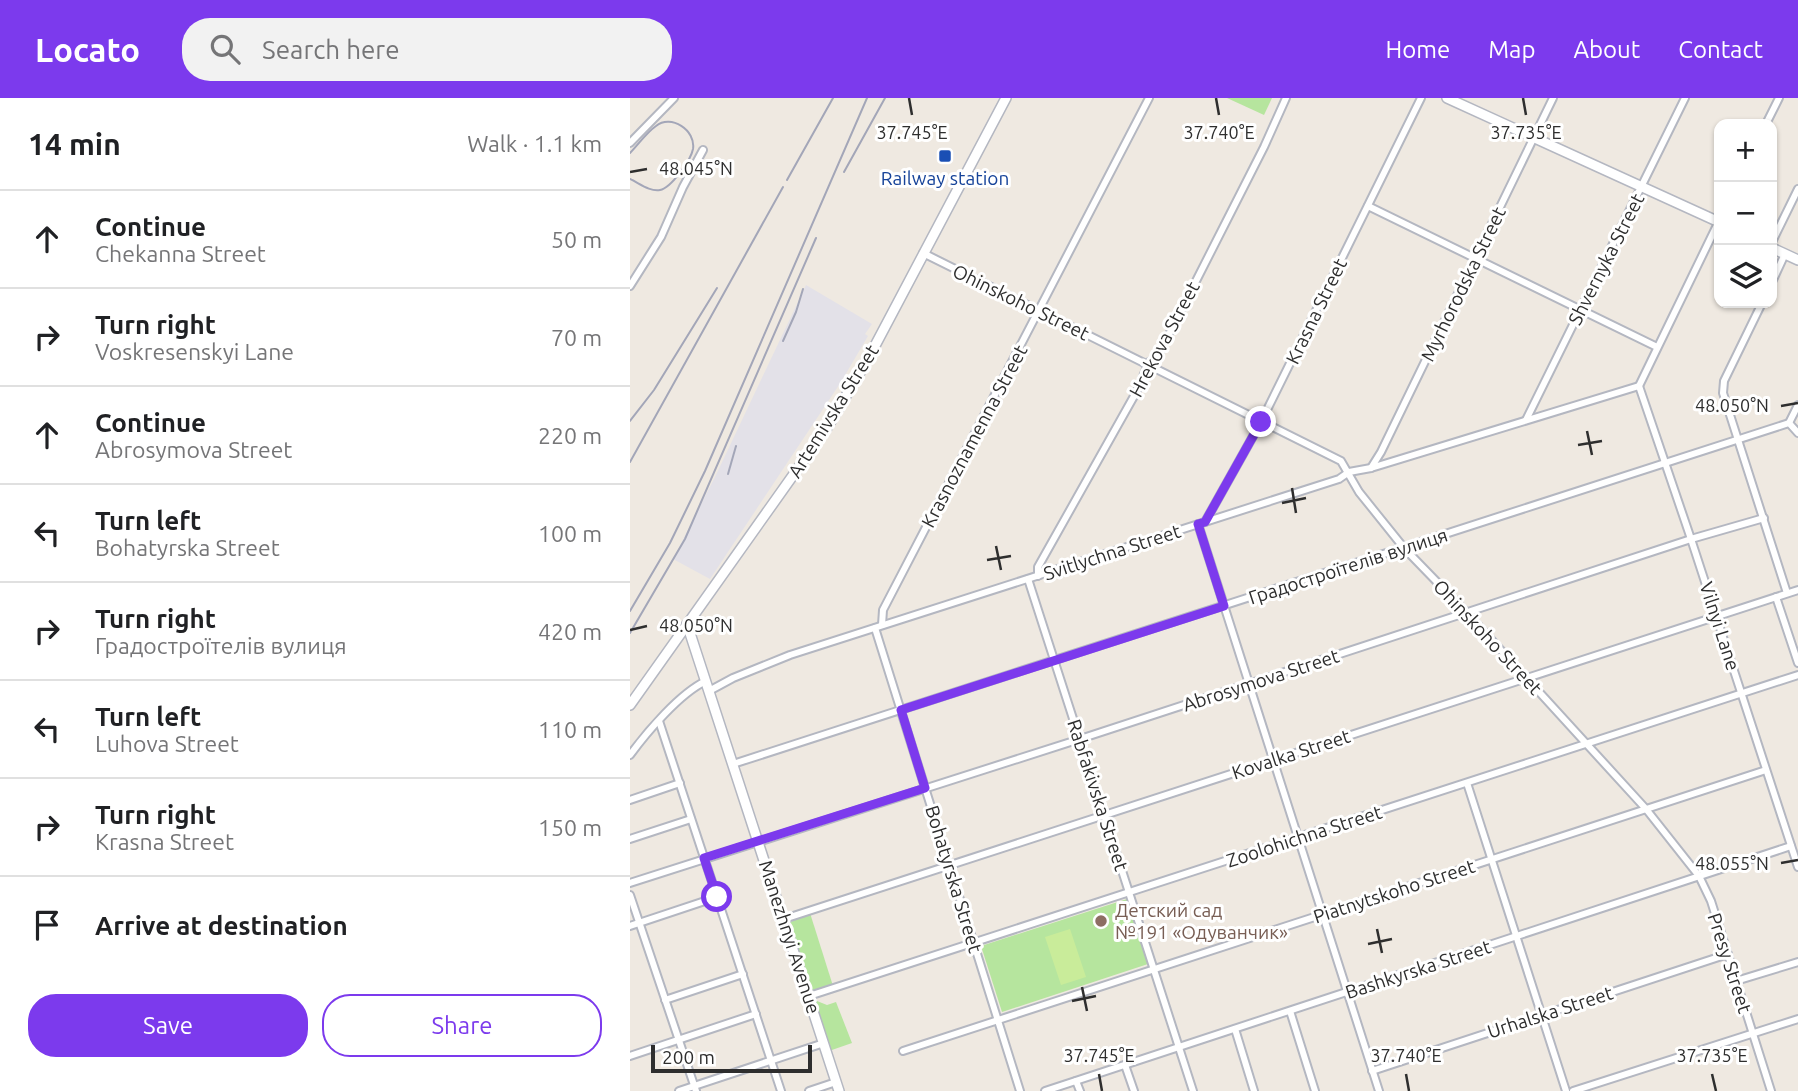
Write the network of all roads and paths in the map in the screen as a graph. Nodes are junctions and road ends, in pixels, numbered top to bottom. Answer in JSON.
{"nodes":[{"id":1,"x":674,"y":98,"type":"edge"},
{"id":2,"x":1006,"y":98,"type":"edge"},
{"id":3,"x":1149,"y":98,"type":"edge"},
{"id":4,"x":1286,"y":98,"type":"edge"},
{"id":5,"x":1421,"y":98,"type":"edge"},
{"id":6,"x":1447,"y":98,"type":"edge"},
{"id":7,"x":1553,"y":98,"type":"edge"},
{"id":8,"x":1685,"y":98,"type":"edge"},
{"id":9,"x":1779,"y":98,"type":"edge"},
{"id":10,"x":1768,"y":119,"type":"edge"},
{"id":11,"x":1534,"y":137,"type":"junction"},
{"id":12,"x":630,"y":143,"type":"edge"},
{"id":13,"x":703,"y":150,"type":"dead end"},
{"id":14,"x":1643,"y":186,"type":"junction"},
{"id":15,"x":1798,"y":189,"type":"edge"},
{"id":16,"x":1368,"y":206,"type":"junction"},
{"id":17,"x":1714,"y":220,"type":"edge"},
{"id":18,"x":1714,"y":232,"type":"edge"},
{"id":19,"x":1777,"y":232,"type":"edge"},
{"id":20,"x":1777,"y":250,"type":"edge"},
{"id":21,"x":923,"y":253,"type":"junction"},
{"id":22,"x":1786,"y":254,"type":"junction"},
{"id":23,"x":1476,"y":257,"type":"junction"},
{"id":24,"x":1798,"y":260,"type":"edge"},
{"id":25,"x":1777,"y":272,"type":"edge"},
{"id":26,"x":630,"y":286,"type":"edge"},
{"id":27,"x":1760,"y":308,"type":"edge"},
{"id":28,"x":1040,"y":310,"type":"junction"},
{"id":29,"x":1581,"y":310,"type":"junction"},
{"id":30,"x":1657,"y":347,"type":"junction"},
{"id":31,"x":1147,"y":365,"type":"junction"},
{"id":32,"x":1639,"y":386,"type":"junction"},
{"id":33,"x":1798,"y":405,"type":"edge"},
{"id":34,"x":1526,"y":420,"type":"junction"},
{"id":35,"x":1261,"y":422,"type":"junction"},
{"id":36,"x":1790,"y":422,"type":"junction"},
{"id":37,"x":1798,"y":433,"type":"edge"},
{"id":38,"x":1739,"y":440,"type":"junction"},
{"id":39,"x":1666,"y":464,"type":"junction"},
{"id":40,"x":1371,"y":468,"type":"junction"},
{"id":41,"x":1349,"y":472,"type":"junction"},
{"id":42,"x":1764,"y":518,"type":"junction"},
{"id":43,"x":1202,"y":523,"type":"junction"},
{"id":44,"x":1691,"y":539,"type":"junction"},
{"id":45,"x":1404,"y":548,"type":"junction"},
{"id":46,"x":1038,"y":576,"type":"junction"},
{"id":47,"x":1028,"y":579,"type":"junction"},
{"id":48,"x":1798,"y":590,"type":"edge"},
{"id":49,"x":1787,"y":593,"type":"junction"},
{"id":50,"x":1776,"y":597,"type":"junction"},
{"id":51,"x":1224,"y":606,"type":"junction"},
{"id":52,"x":1467,"y":613,"type":"junction"},
{"id":53,"x":1717,"y":616,"type":"junction"},
{"id":54,"x":688,"y":624,"type":"junction"},
{"id":55,"x":879,"y":626,"type":"junction"},
{"id":56,"x":1055,"y":660,"type":"junction"},
{"id":57,"x":1798,"y":663,"type":"edge"},
{"id":58,"x":1798,"y":675,"type":"edge"},
{"id":59,"x":1526,"y":678,"type":"junction"},
{"id":60,"x":1249,"y":684,"type":"junction"},
{"id":61,"x":708,"y":686,"type":"junction"},
{"id":62,"x":1742,"y":693,"type":"junction"},
{"id":63,"x":630,"y":705,"type":"edge"},
{"id":64,"x":901,"y":710,"type":"junction"},
{"id":65,"x":659,"y":721,"type":"junction"},
{"id":66,"x":1080,"y":739,"type":"junction"},
{"id":67,"x":1586,"y":744,"type":"junction"},
{"id":68,"x":630,"y":755,"type":"edge"},
{"id":69,"x":1273,"y":760,"type":"junction"},
{"id":70,"x":733,"y":764,"type":"junction"},
{"id":71,"x":1766,"y":770,"type":"junction"},
{"id":72,"x":680,"y":783,"type":"junction"},
{"id":73,"x":1467,"y":783,"type":"junction"},
{"id":74,"x":925,"y":788,"type":"junction"},
{"id":75,"x":630,"y":800,"type":"edge"},
{"id":76,"x":1646,"y":809,"type":"junction"},
{"id":77,"x":1104,"y":815,"type":"junction"},
{"id":78,"x":691,"y":819,"type":"junction"},
{"id":79,"x":1298,"y":837,"type":"junction"},
{"id":80,"x":630,"y":839,"type":"edge"},
{"id":81,"x":758,"y":841,"type":"junction"},
{"id":82,"x":1791,"y":846,"type":"junction"},
{"id":83,"x":704,"y":858,"type":"junction"},
{"id":84,"x":1492,"y":860,"type":"junction"},
{"id":85,"x":949,"y":865,"type":"junction"},
{"id":86,"x":1798,"y":867,"type":"edge"},
{"id":87,"x":1699,"y":876,"type":"junction"},
{"id":88,"x":630,"y":883,"type":"edge"},
{"id":89,"x":1129,"y":892,"type":"junction"},
{"id":90,"x":630,"y":895,"type":"edge"},
{"id":91,"x":717,"y":897,"type":"junction"},
{"id":92,"x":1322,"y":914,"type":"junction"},
{"id":93,"x":784,"y":919,"type":"junction"},
{"id":94,"x":639,"y":923,"type":"junction"},
{"id":95,"x":630,"y":926,"type":"edge"},
{"id":96,"x":1517,"y":937,"type":"junction"},
{"id":97,"x":974,"y":943,"type":"junction"},
{"id":98,"x":1728,"y":954,"type":"junction"},
{"id":99,"x":1798,"y":962,"type":"edge"},
{"id":100,"x":1154,"y":969,"type":"junction"},
{"id":101,"x":743,"y":974,"type":"junction"},
{"id":102,"x":1737,"y":981,"type":"junction"},
{"id":103,"x":1348,"y":992,"type":"junction"},
{"id":104,"x":809,"y":996,"type":"junction"},
{"id":105,"x":665,"y":1000,"type":"junction"},
{"id":106,"x":1290,"y":1011,"type":"junction"},
{"id":107,"x":756,"y":1014,"type":"junction"},
{"id":108,"x":1542,"y":1015,"type":"junction"},
{"id":109,"x":1798,"y":1019,"type":"edge"},
{"id":110,"x":998,"y":1020,"type":"junction"},
{"id":111,"x":1235,"y":1029,"type":"junction"},
{"id":112,"x":1753,"y":1034,"type":"junction"},
{"id":113,"x":678,"y":1040,"type":"junction"},
{"id":114,"x":824,"y":1043,"type":"junction"},
{"id":115,"x":1179,"y":1048,"type":"junction"},
{"id":116,"x":902,"y":1051,"type":"dead end"},
{"id":117,"x":630,"y":1056,"type":"edge"},
{"id":118,"x":771,"y":1060,"type":"junction"},
{"id":119,"x":1125,"y":1065,"type":"junction"},
{"id":120,"x":1372,"y":1070,"type":"junction"},
{"id":121,"x":1076,"y":1081,"type":"junction"},
{"id":122,"x":838,"y":1086,"type":"edge"},
{"id":123,"x":695,"y":1088,"type":"edge"},
{"id":124,"x":679,"y":1091,"type":"edge"},
{"id":125,"x":781,"y":1091,"type":"edge"},
{"id":126,"x":809,"y":1091,"type":"edge"},
{"id":127,"x":1020,"y":1091,"type":"edge"},
{"id":128,"x":1045,"y":1091,"type":"edge"},
{"id":129,"x":1080,"y":1091,"type":"edge"},
{"id":130,"x":1134,"y":1091,"type":"edge"},
{"id":131,"x":1193,"y":1091,"type":"edge"},
{"id":132,"x":1254,"y":1091,"type":"edge"},
{"id":133,"x":1315,"y":1091,"type":"edge"},
{"id":134,"x":1379,"y":1091,"type":"edge"},
{"id":135,"x":1566,"y":1091,"type":"edge"},
{"id":136,"x":1573,"y":1091,"type":"edge"},
{"id":137,"x":1772,"y":1091,"type":"edge"}],
"edges":[{"from":1,"to":12,"type":"street"},
{"from":2,"to":21,"type":"street","name":"Artemivska Street"},
{"from":3,"to":28,"type":"street","name":"Krasnoznamenna Street"},
{"from":4,"to":31,"type":"street","name":"Hrekova Street"},
{"from":5,"to":16,"type":"street","name":"Krasna Street"},
{"from":6,"to":11,"type":"street"},
{"from":7,"to":11,"type":"street","name":"Myrhorodska Street"},
{"from":8,"to":14,"type":"street","name":"Shvernyka Street"},
{"from":9,"to":10,"type":"street"},
{"from":11,"to":14,"type":"street"},
{"from":11,"to":23,"type":"street","name":"Myrhorodska Street"},
{"from":13,"to":26,"type":"street"},
{"from":14,"to":17,"type":"street"},
{"from":14,"to":29,"type":"street","name":"Shvernyka Street"},
{"from":15,"to":19,"type":"street"},
{"from":16,"to":23,"type":"street"},
{"from":16,"to":35,"type":"street","name":"Krasna Street"},
{"from":18,"to":30,"type":"street"},
{"from":20,"to":22,"type":"street"},
{"from":21,"to":28,"type":"street","name":"Ohinskoho Street"},
{"from":21,"to":54,"type":"street","name":"Artemivska Street"},
{"from":22,"to":24,"type":"street"},
{"from":22,"to":25,"type":"street"},
{"from":23,"to":29,"type":"street"},
{"from":23,"to":40,"type":"street","name":"Myrhorodska Street"},
{"from":27,"to":38,"type":"street"},
{"from":28,"to":31,"type":"street","name":"Ohinskoho Street"},
{"from":28,"to":55,"type":"street","name":"Krasnoznamenna Street"},
{"from":29,"to":30,"type":"street"},
{"from":29,"to":34,"type":"street","name":"Shvernyka Street"},
{"from":30,"to":32,"type":"street"},
{"from":31,"to":35,"type":"street","name":"Ohinskoho Street"},
{"from":31,"to":46,"type":"street","name":"Hrekova Street"},
{"from":32,"to":34,"type":"street","name":"Svitlychna Street"},
{"from":32,"to":39,"type":"street","name":"Vilnyi Lane"},
{"from":33,"to":36,"type":"street"},
{"from":34,"to":40,"type":"street","name":"Svitlychna Street"},
{"from":35,"to":41,"type":"street","name":"Ohinskoho Street"},
{"from":35,"to":43,"type":"street","name":"Krasna Street"},
{"from":36,"to":37,"type":"street"},
{"from":36,"to":38,"type":"street","name":"Градостроїтелiв вулиця"},
{"from":38,"to":39,"type":"street","name":"Градостроїтелiв вулиця"},
{"from":38,"to":42,"type":"street"},
{"from":39,"to":44,"type":"street","name":"Vilnyi Lane"},
{"from":39,"to":45,"type":"street","name":"Градостроїтелiв вулиця"},
{"from":40,"to":41,"type":"street","name":"Svitlychna Street"},
{"from":41,"to":43,"type":"street","name":"Svitlychna Street"},
{"from":41,"to":45,"type":"street","name":"Ohinskoho Street"},
{"from":42,"to":44,"type":"street","name":"Abrosymova Street"},
{"from":42,"to":49,"type":"street"},
{"from":43,"to":46,"type":"street","name":"Svitlychna Street"},
{"from":43,"to":51,"type":"street"},
{"from":44,"to":52,"type":"street","name":"Abrosymova Street"},
{"from":44,"to":53,"type":"street","name":"Vilnyi Lane"},
{"from":45,"to":51,"type":"street","name":"Градостроїтелiв вулиця"},
{"from":45,"to":52,"type":"street","name":"Ohinskoho Street"},
{"from":46,"to":47,"type":"street","name":"Svitlychna Street"},
{"from":47,"to":55,"type":"street","name":"Svitlychna Street"},
{"from":47,"to":56,"type":"street","name":"Rabfakivska Street"},
{"from":48,"to":49,"type":"street","name":"Kovalka Street"},
{"from":49,"to":50,"type":"street","name":"Kovalka Street"},
{"from":50,"to":53,"type":"street","name":"Kovalka Street"},
{"from":50,"to":57,"type":"street"},
{"from":51,"to":56,"type":"street","name":"Градостроїтелiв вулиця"},
{"from":51,"to":60,"type":"street"},
{"from":52,"to":59,"type":"street","name":"Ohinskoho Street"},
{"from":52,"to":60,"type":"street","name":"Abrosymova Street"},
{"from":53,"to":59,"type":"street","name":"Kovalka Street"},
{"from":53,"to":62,"type":"street","name":"Vilnyi Lane"},
{"from":54,"to":61,"type":"street","name":"Manezhnyi Avenue"},
{"from":54,"to":63,"type":"street","name":"Artemivska Street"},
{"from":55,"to":61,"type":"street","name":"Svitlychna Street"},
{"from":55,"to":64,"type":"street","name":"Bohatyrska Street"},
{"from":56,"to":64,"type":"street","name":"Градостроїтелiв вулиця"},
{"from":56,"to":66,"type":"street","name":"Rabfakivska Street"},
{"from":58,"to":62,"type":"street","name":"Zoolohichna Street"},
{"from":59,"to":67,"type":"street","name":"Ohinskoho Street"},
{"from":59,"to":69,"type":"street","name":"Kovalka Street"},
{"from":60,"to":66,"type":"street","name":"Abrosymova Street"},
{"from":60,"to":69,"type":"street"},
{"from":61,"to":65,"type":"street"},
{"from":61,"to":70,"type":"street","name":"Manezhnyi Avenue"},
{"from":62,"to":67,"type":"street","name":"Zoolohichna Street"},
{"from":62,"to":71,"type":"street","name":"Vilnyi Lane"},
{"from":64,"to":70,"type":"street","name":"Градостроїтелiв вулиця"},
{"from":64,"to":74,"type":"street","name":"Bohatyrska Street"},
{"from":65,"to":68,"type":"street"},
{"from":65,"to":72,"type":"street"},
{"from":66,"to":74,"type":"street","name":"Abrosymova Street"},
{"from":66,"to":77,"type":"street","name":"Rabfakivska Street"},
{"from":67,"to":73,"type":"street","name":"Zoolohichna Street"},
{"from":67,"to":76,"type":"street","name":"Ohinskoho Street"},
{"from":69,"to":77,"type":"street","name":"Kovalka Street"},
{"from":69,"to":79,"type":"street"},
{"from":70,"to":81,"type":"street","name":"Manezhnyi Avenue"},
{"from":71,"to":76,"type":"street","name":"Piatnytskoho Street"},
{"from":71,"to":82,"type":"street","name":"Vilnyi Lane"},
{"from":72,"to":75,"type":"street"},
{"from":72,"to":78,"type":"street"},
{"from":73,"to":79,"type":"street","name":"Zoolohichna Street"},
{"from":73,"to":84,"type":"street"},
{"from":74,"to":81,"type":"street","name":"Abrosymova Street"},
{"from":74,"to":85,"type":"street","name":"Bohatyrska Street"},
{"from":76,"to":84,"type":"street","name":"Piatnytskoho Street"},
{"from":76,"to":87,"type":"street","name":"Ohinskoho Street"},
{"from":77,"to":85,"type":"street","name":"Kovalka Street"},
{"from":77,"to":89,"type":"street","name":"Rabfakivska Street"},
{"from":78,"to":80,"type":"street"},
{"from":78,"to":83,"type":"street"},
{"from":79,"to":89,"type":"street","name":"Zoolohichna Street"},
{"from":79,"to":92,"type":"street"},
{"from":81,"to":83,"type":"street","name":"Abrosymova Street"},
{"from":81,"to":93,"type":"street","name":"Manezhnyi Avenue"},
{"from":82,"to":86,"type":"street","name":"Vilnyi Lane"},
{"from":82,"to":87,"type":"street","name":"Bashkyrska Street"},
{"from":83,"to":88,"type":"street","name":"Abrosymova Street"},
{"from":83,"to":91,"type":"street"},
{"from":84,"to":92,"type":"street","name":"Piatnytskoho Street"},
{"from":84,"to":96,"type":"street"},
{"from":85,"to":93,"type":"street","name":"Kovalka Street"},
{"from":85,"to":97,"type":"street","name":"Bohatyrska Street"},
{"from":87,"to":96,"type":"street","name":"Bashkyrska Street"},
{"from":87,"to":98,"type":"street","name":"Presy Street"},
{"from":89,"to":97,"type":"street","name":"Zoolohichna Street"},
{"from":89,"to":100,"type":"street","name":"Rabfakivska Street"},
{"from":90,"to":94,"type":"street"},
{"from":91,"to":94,"type":"street"},
{"from":91,"to":101,"type":"street"},
{"from":92,"to":100,"type":"street","name":"Piatnytskoho Street"},
{"from":92,"to":103,"type":"street"},
{"from":93,"to":104,"type":"street","name":"Manezhnyi Avenue"},
{"from":94,"to":95,"type":"street"},
{"from":94,"to":105,"type":"street"},
{"from":96,"to":103,"type":"street","name":"Bashkyrska Street"},
{"from":96,"to":108,"type":"street"},
{"from":97,"to":104,"type":"street","name":"Zoolohichna Street"},
{"from":97,"to":110,"type":"street","name":"Bohatyrska Street"},
{"from":98,"to":102,"type":"street","name":"Presy Street"},
{"from":98,"to":108,"type":"street","name":"Urhalska Street"},
{"from":99,"to":102,"type":"street"},
{"from":100,"to":110,"type":"street","name":"Piatnytskoho Street"},
{"from":100,"to":115,"type":"street","name":"Rabfakivska Street"},
{"from":101,"to":105,"type":"street"},
{"from":101,"to":107,"type":"street"},
{"from":102,"to":112,"type":"street","name":"Presy Street"},
{"from":103,"to":106,"type":"street","name":"Bashkyrska Street"},
{"from":103,"to":120,"type":"street"},
{"from":104,"to":114,"type":"street","name":"Manezhnyi Avenue"},
{"from":105,"to":113,"type":"street"},
{"from":106,"to":111,"type":"street","name":"Bashkyrska Street"},
{"from":106,"to":133,"type":"street"},
{"from":107,"to":113,"type":"street"},
{"from":107,"to":118,"type":"street"},
{"from":108,"to":120,"type":"street","name":"Urhalska Street"},
{"from":108,"to":135,"type":"street"},
{"from":109,"to":112,"type":"street"},
{"from":110,"to":116,"type":"street","name":"Piatnytskoho Street"},
{"from":110,"to":127,"type":"street","name":"Bohatyrska Street"},
{"from":111,"to":115,"type":"street","name":"Bashkyrska Street"},
{"from":111,"to":132,"type":"street"},
{"from":112,"to":136,"type":"street"},
{"from":112,"to":137,"type":"street","name":"Presy Street"},
{"from":113,"to":117,"type":"street"},
{"from":113,"to":123,"type":"street"},
{"from":114,"to":118,"type":"street"},
{"from":114,"to":122,"type":"street","name":"Manezhnyi Avenue"},
{"from":115,"to":119,"type":"street","name":"Bashkyrska Street"},
{"from":115,"to":131,"type":"street","name":"Rabfakivska Street"},
{"from":118,"to":123,"type":"street"},
{"from":118,"to":125,"type":"street"},
{"from":119,"to":121,"type":"street","name":"Bashkyrska Street"},
{"from":119,"to":130,"type":"street"},
{"from":120,"to":134,"type":"street"},
{"from":121,"to":128,"type":"street","name":"Bashkyrska Street"},
{"from":121,"to":129,"type":"street"},
{"from":122,"to":126,"type":"street"},
{"from":123,"to":124,"type":"street"}]}
